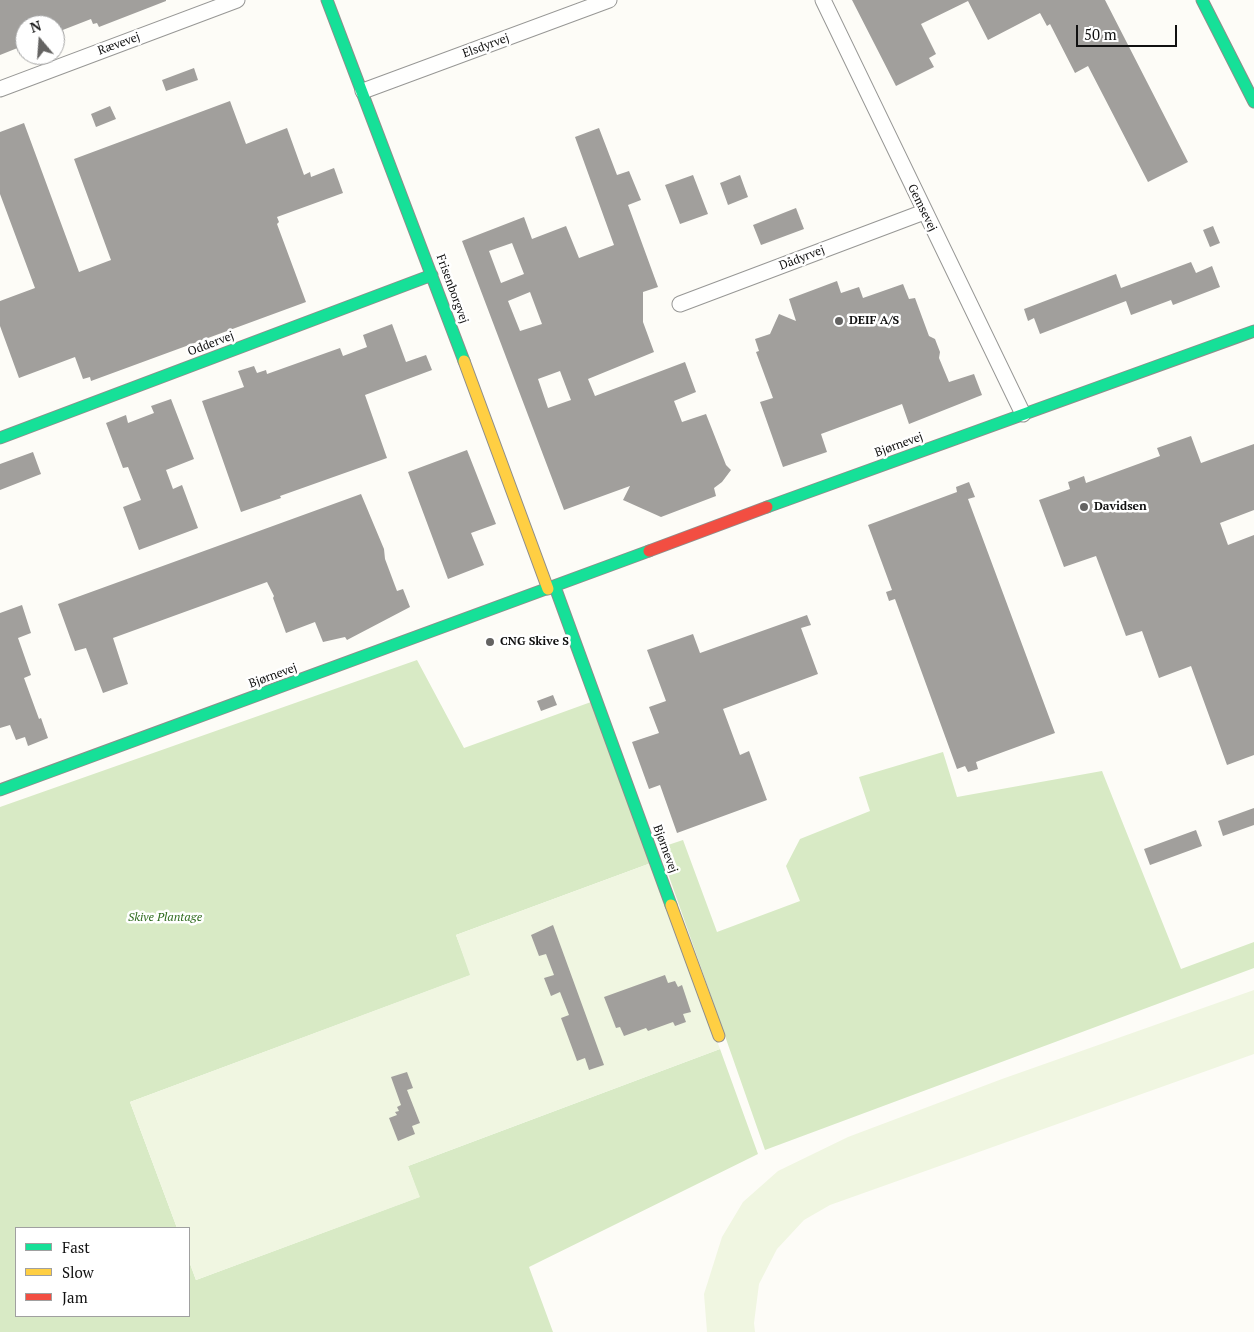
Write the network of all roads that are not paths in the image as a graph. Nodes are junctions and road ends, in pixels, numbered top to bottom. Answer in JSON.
{"nodes":[{"id":1,"x":237,"y":0,"type":"edge"},
{"id":2,"x":327,"y":0,"type":"edge"},
{"id":3,"x":609,"y":0,"type":"edge"},
{"id":4,"x":822,"y":0,"type":"edge"},
{"id":5,"x":1202,"y":0,"type":"edge"},
{"id":6,"x":0,"y":89,"type":"edge"},
{"id":7,"x":363,"y":91,"type":"junction"},
{"id":8,"x":1254,"y":102,"type":"edge"},
{"id":9,"x":924,"y":212,"type":"junction"},
{"id":10,"x":432,"y":275,"type":"junction"},
{"id":11,"x":680,"y":304,"type":"dead end"},
{"id":12,"x":1254,"y":331,"type":"edge"},
{"id":13,"x":1023,"y":414,"type":"junction"},
{"id":14,"x":0,"y":438,"type":"edge"},
{"id":15,"x":551,"y":588,"type":"junction"},
{"id":16,"x":0,"y":790,"type":"edge"},
{"id":17,"x":719,"y":1036,"type":"dead end"}],
"edges":[{"from":1,"to":6,"type":"street","name":"Rævevej"},
{"from":2,"to":7,"type":"street","name":"Frisenborgvej"},
{"from":3,"to":7,"type":"street","name":"Elsdyrvej"},
{"from":4,"to":9,"type":"street","name":"Gemsevej"},
{"from":5,"to":8,"type":"street"},
{"from":7,"to":10,"type":"street","name":"Frisenborgvej"},
{"from":9,"to":11,"type":"street","name":"Dådyrvej"},
{"from":9,"to":13,"type":"street","name":"Gemsevej"},
{"from":10,"to":14,"type":"street","name":"Oddervej"},
{"from":10,"to":15,"type":"street","name":"Frisenborgvej"},
{"from":12,"to":13,"type":"street","name":"Bjørnevej"},
{"from":13,"to":15,"type":"street","name":"Bjørnevej"},
{"from":15,"to":16,"type":"street","name":"Bjørnevej"},
{"from":15,"to":17,"type":"street","name":"Bjørnevej"}]}
